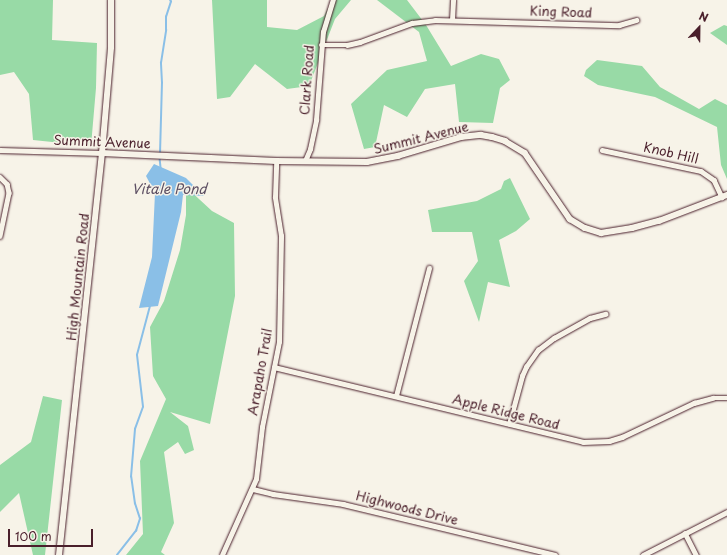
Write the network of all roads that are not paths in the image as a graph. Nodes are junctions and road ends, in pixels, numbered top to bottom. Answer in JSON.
{"nodes":[{"id":1,"x":111,"y":0,"type":"edge"},
{"id":2,"x":333,"y":0,"type":"edge"},
{"id":3,"x":453,"y":0,"type":"edge"},
{"id":4,"x":452,"y":20,"type":"junction"},
{"id":5,"x":636,"y":20,"type":"dead end"},
{"id":6,"x":321,"y":45,"type":"junction"},
{"id":7,"x":0,"y":150,"type":"edge"},
{"id":8,"x":602,"y":150,"type":"dead end"},
{"id":9,"x":102,"y":154,"type":"junction"},
{"id":10,"x":276,"y":161,"type":"junction"},
{"id":11,"x":304,"y":161,"type":"junction"},
{"id":12,"x":0,"y":177,"type":"edge"},
{"id":13,"x":725,"y":196,"type":"edge"},
{"id":14,"x":0,"y":236,"type":"edge"},
{"id":15,"x":429,"y":268,"type":"dead end"},
{"id":16,"x":605,"y":314,"type":"dead end"},
{"id":17,"x":274,"y":368,"type":"junction"},
{"id":18,"x":396,"y":396,"type":"junction"},
{"id":19,"x":727,"y":398,"type":"edge"},
{"id":20,"x":509,"y":424,"type":"junction"},
{"id":21,"x":252,"y":489,"type":"junction"},
{"id":22,"x":727,"y":512,"type":"edge"},
{"id":23,"x":685,"y":534,"type":"junction"},
{"id":24,"x":59,"y":555,"type":"edge"},
{"id":25,"x":222,"y":555,"type":"edge"},
{"id":26,"x":555,"y":555,"type":"edge"},
{"id":27,"x":643,"y":555,"type":"edge"},
{"id":28,"x":696,"y":555,"type":"edge"}],
"edges":[{"from":1,"to":9,"type":"main road","name":"High Mountain Road"},
{"from":2,"to":6,"type":"street","name":"Clark Road"},
{"from":3,"to":4,"type":"street"},
{"from":4,"to":5,"type":"street","name":"King Road"},
{"from":4,"to":6,"type":"street","name":"King Road"},
{"from":6,"to":11,"type":"street","name":"Clark Road"},
{"from":7,"to":9,"type":"street","name":"Summit Avenue"},
{"from":8,"to":13,"type":"street","name":"Knob Hill"},
{"from":9,"to":10,"type":"street","name":"Summit Avenue"},
{"from":9,"to":24,"type":"main road","name":"High Mountain Road"},
{"from":10,"to":11,"type":"street","name":"Summit Avenue"},
{"from":10,"to":17,"type":"street","name":"Arapaho Trail"},
{"from":11,"to":13,"type":"street","name":"Summit Avenue"},
{"from":12,"to":14,"type":"street"},
{"from":15,"to":18,"type":"street"},
{"from":16,"to":20,"type":"street"},
{"from":17,"to":18,"type":"street","name":"Apple Ridge Road"},
{"from":17,"to":21,"type":"street","name":"Arapaho Trail"},
{"from":18,"to":20,"type":"street","name":"Apple Ridge Road"},
{"from":19,"to":20,"type":"street","name":"Apple Ridge Road"},
{"from":21,"to":25,"type":"street","name":"Arapaho Trail"},
{"from":21,"to":26,"type":"street","name":"Highwoods Drive"},
{"from":22,"to":23,"type":"street"},
{"from":23,"to":27,"type":"street"},
{"from":23,"to":28,"type":"street"}]}
